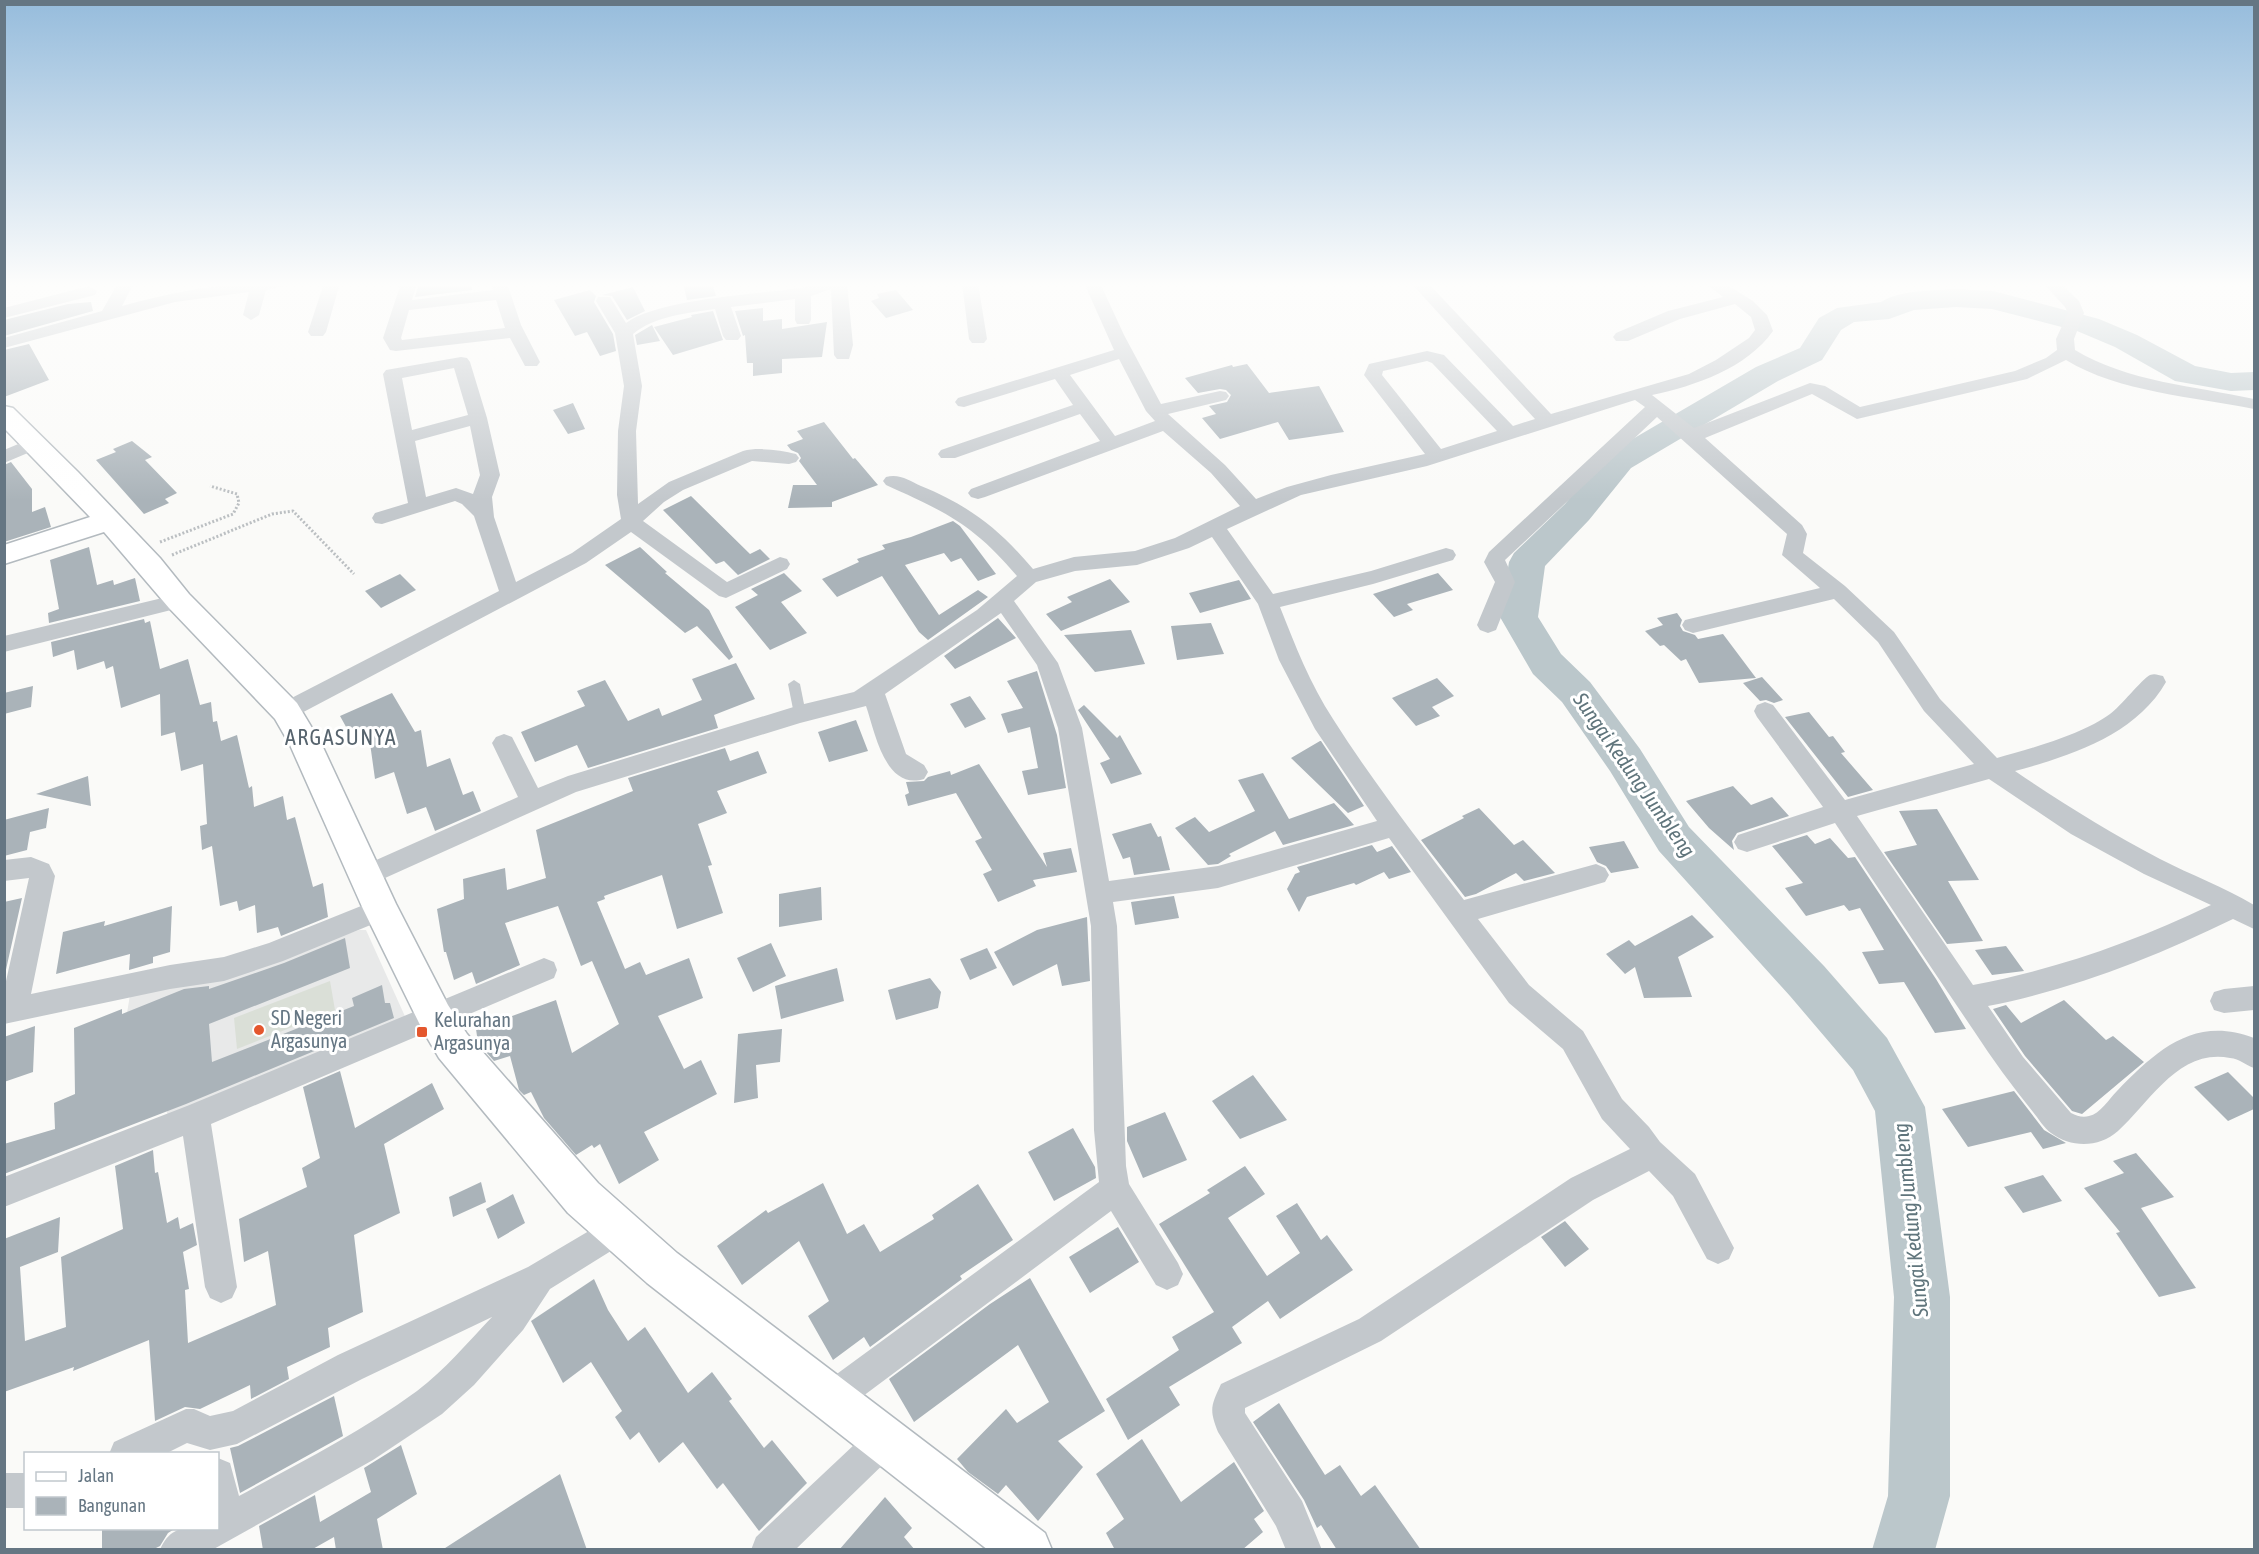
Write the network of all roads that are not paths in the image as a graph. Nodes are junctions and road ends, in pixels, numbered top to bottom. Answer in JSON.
{"nodes":[{"id":1,"x":528,"y":356,"type":"edge"},
{"id":2,"x":628,"y":356,"type":"edge"},
{"id":3,"x":1113,"y":356,"type":"edge"},
{"id":4,"x":1126,"y":356,"type":"edge"},
{"id":5,"x":1486,"y":356,"type":"edge"},
{"id":6,"x":1734,"y":356,"type":"edge"},
{"id":7,"x":2055,"y":356,"type":"edge"},
{"id":8,"x":2074,"y":356,"type":"edge"},
{"id":9,"x":531,"y":362,"type":"dead end"},
{"id":10,"x":1059,"y":372,"type":"junction"},
{"id":11,"x":1638,"y":393,"type":"junction"},
{"id":12,"x":1220,"y":396,"type":"dead end"},
{"id":13,"x":964,"y":402,"type":"dead end"},
{"id":14,"x":2254,"y":404,"type":"edge"},
{"id":15,"x":1084,"y":407,"type":"junction"},
{"id":16,"x":1659,"y":410,"type":"junction"},
{"id":17,"x":4,"y":413,"type":"edge"},
{"id":18,"x":1161,"y":417,"type":"junction"},
{"id":19,"x":478,"y":418,"type":"junction"},
{"id":20,"x":1547,"y":421,"type":"junction"},
{"id":21,"x":1688,"y":432,"type":"junction"},
{"id":22,"x":1509,"y":434,"type":"junction"},
{"id":23,"x":404,"y":438,"type":"junction"},
{"id":24,"x":1111,"y":444,"type":"junction"},
{"id":25,"x":20,"y":450,"type":"edge"},
{"id":26,"x":948,"y":454,"type":"dead end"},
{"id":27,"x":1437,"y":457,"type":"junction"},
{"id":28,"x":789,"y":458,"type":"dead end"},
{"id":29,"x":893,"y":481,"type":"dead end"},
{"id":30,"x":978,"y":493,"type":"dead end"},
{"id":31,"x":418,"y":507,"type":"junction"},
{"id":32,"x":1253,"y":508,"type":"junction"},
{"id":33,"x":482,"y":513,"type":"junction"},
{"id":34,"x":382,"y":518,"type":"dead end"},
{"id":35,"x":108,"y":520,"type":"junction"},
{"id":36,"x":630,"y":522,"type":"junction"},
{"id":37,"x":1215,"y":528,"type":"junction"},
{"id":38,"x":4,"y":555,"type":"edge"},
{"id":39,"x":1446,"y":555,"type":"dead end"},
{"id":40,"x":780,"y":564,"type":"dead end"},
{"id":41,"x":1029,"y":577,"type":"junction"},
{"id":42,"x":1838,"y":591,"type":"junction"},
{"id":43,"x":510,"y":593,"type":"junction"},
{"id":44,"x":179,"y":601,"type":"junction"},
{"id":45,"x":1003,"y":601,"type":"junction"},
{"id":46,"x":1268,"y":603,"type":"junction"},
{"id":47,"x":1488,"y":625,"type":"dead end"},
{"id":48,"x":1693,"y":625,"type":"dead end"},
{"id":49,"x":4,"y":644,"type":"edge"},
{"id":50,"x":2155,"y":682,"type":"dead end"},
{"id":51,"x":794,"y":684,"type":"dead end"},
{"id":52,"x":873,"y":692,"type":"junction"},
{"id":53,"x":286,"y":711,"type":"junction"},
{"id":54,"x":1765,"y":711,"type":"dead end"},
{"id":55,"x":800,"y":714,"type":"junction"},
{"id":56,"x":504,"y":743,"type":"dead end"},
{"id":57,"x":1993,"y":769,"type":"junction"},
{"id":58,"x":916,"y":772,"type":"dead end"},
{"id":59,"x":532,"y":801,"type":"junction"},
{"id":60,"x":1840,"y":811,"type":"junction"},
{"id":61,"x":1394,"y":825,"type":"junction"},
{"id":62,"x":1747,"y":842,"type":"dead end"},
{"id":63,"x":4,"y":871,"type":"edge"},
{"id":64,"x":1596,"y":875,"type":"dead end"},
{"id":65,"x":365,"y":876,"type":"junction"},
{"id":66,"x":1098,"y":893,"type":"junction"},
{"id":67,"x":381,"y":909,"type":"junction"},
{"id":68,"x":2244,"y":912,"type":"edge"},
{"id":69,"x":1459,"y":913,"type":"junction"},
{"id":70,"x":544,"y":970,"type":"dead end"},
{"id":71,"x":1968,"y":998,"type":"junction"},
{"id":72,"x":2254,"y":998,"type":"edge"},
{"id":73,"x":2224,"y":1001,"type":"dead end"},
{"id":74,"x":9,"y":1011,"type":"edge"},
{"id":75,"x":435,"y":1017,"type":"junction"},
{"id":76,"x":2254,"y":1055,"type":"edge"},
{"id":77,"x":195,"y":1117,"type":"junction"},
{"id":78,"x":1649,"y":1152,"type":"junction"},
{"id":79,"x":1115,"y":1189,"type":"junction"},
{"id":80,"x":4,"y":1192,"type":"edge"},
{"id":81,"x":616,"y":1230,"type":"junction"},
{"id":82,"x":1718,"y":1248,"type":"dead end"},
{"id":83,"x":1167,"y":1274,"type":"dead end"},
{"id":84,"x":539,"y":1278,"type":"junction"},
{"id":85,"x":221,"y":1287,"type":"dead end"},
{"id":86,"x":831,"y":1399,"type":"junction"},
{"id":87,"x":884,"y":1440,"type":"junction"},
{"id":88,"x":212,"y":1443,"type":"edge"},
{"id":89,"x":130,"y":1452,"type":"edge"},
{"id":90,"x":24,"y":1490,"type":"edge"},
{"id":91,"x":4,"y":1491,"type":"edge"},
{"id":92,"x":219,"y":1526,"type":"edge"},
{"id":93,"x":212,"y":1530,"type":"edge"},
{"id":94,"x":178,"y":1550,"type":"edge"},
{"id":95,"x":769,"y":1550,"type":"edge"},
{"id":96,"x":1028,"y":1550,"type":"edge"},
{"id":97,"x":1304,"y":1550,"type":"edge"}],
"edges":[{"from":1,"to":9,"type":"street"},
{"from":2,"to":36,"type":"street"},
{"from":3,"to":10,"type":"street"},
{"from":4,"to":18,"type":"street"},
{"from":5,"to":20,"type":"street"},
{"from":6,"to":11,"type":"street"},
{"from":7,"to":21,"type":"street"},
{"from":8,"to":14,"type":"street"},
{"from":10,"to":13,"type":"street"},
{"from":10,"to":15,"type":"street"},
{"from":11,"to":16,"type":"street"},
{"from":11,"to":20,"type":"street"},
{"from":12,"to":18,"type":"street"},
{"from":15,"to":24,"type":"street"},
{"from":15,"to":26,"type":"street"},
{"from":16,"to":21,"type":"street"},
{"from":16,"to":47,"type":"street"},
{"from":17,"to":25,"type":"street"},
{"from":18,"to":24,"type":"street"},
{"from":18,"to":32,"type":"street"},
{"from":19,"to":23,"type":"street"},
{"from":19,"to":23,"type":"street"},
{"from":19,"to":33,"type":"street"},
{"from":20,"to":22,"type":"street"},
{"from":21,"to":42,"type":"street"},
{"from":22,"to":27,"type":"street"},
{"from":22,"to":27,"type":"street"},
{"from":23,"to":31,"type":"street"},
{"from":24,"to":30,"type":"street"},
{"from":25,"to":35,"type":"street"},
{"from":27,"to":32,"type":"street"},
{"from":28,"to":36,"type":"street"},
{"from":29,"to":41,"type":"street"},
{"from":31,"to":33,"type":"street"},
{"from":31,"to":34,"type":"street"},
{"from":32,"to":37,"type":"street"},
{"from":33,"to":43,"type":"street"},
{"from":35,"to":38,"type":"street"},
{"from":35,"to":44,"type":"street"},
{"from":36,"to":40,"type":"street"},
{"from":36,"to":43,"type":"street"},
{"from":37,"to":41,"type":"street"},
{"from":37,"to":46,"type":"street"},
{"from":39,"to":46,"type":"street"},
{"from":41,"to":45,"type":"street"},
{"from":42,"to":48,"type":"street"},
{"from":42,"to":57,"type":"street"},
{"from":43,"to":53,"type":"street"},
{"from":44,"to":49,"type":"street"},
{"from":44,"to":53,"type":"street"},
{"from":45,"to":52,"type":"street"},
{"from":45,"to":66,"type":"street"},
{"from":46,"to":61,"type":"street"},
{"from":50,"to":57,"type":"street"},
{"from":51,"to":55,"type":"lane"},
{"from":52,"to":55,"type":"street"},
{"from":52,"to":58,"type":"street"},
{"from":53,"to":65,"type":"street"},
{"from":54,"to":60,"type":"street"},
{"from":55,"to":59,"type":"street"},
{"from":56,"to":59,"type":"street"},
{"from":57,"to":60,"type":"street"},
{"from":57,"to":68,"type":"street"},
{"from":59,"to":65,"type":"street"},
{"from":60,"to":62,"type":"street"},
{"from":60,"to":71,"type":"street"},
{"from":61,"to":66,"type":"street"},
{"from":61,"to":69,"type":"street"},
{"from":63,"to":74,"type":"street"},
{"from":64,"to":69,"type":"street"},
{"from":65,"to":67,"type":"street"},
{"from":66,"to":79,"type":"street"},
{"from":67,"to":74,"type":"street"},
{"from":67,"to":75,"type":"street"},
{"from":68,"to":71,"type":"street"},
{"from":69,"to":78,"type":"street"},
{"from":70,"to":75,"type":"street"},
{"from":71,"to":76,"type":"street"},
{"from":72,"to":73,"type":"street"},
{"from":75,"to":77,"type":"street"},
{"from":75,"to":81,"type":"street"},
{"from":77,"to":80,"type":"street"},
{"from":77,"to":85,"type":"street"},
{"from":78,"to":82,"type":"street"},
{"from":78,"to":97,"type":"street"},
{"from":79,"to":83,"type":"street"},
{"from":79,"to":86,"type":"street"},
{"from":81,"to":84,"type":"street"},
{"from":81,"to":86,"type":"street"},
{"from":84,"to":88,"type":"street"},
{"from":84,"to":92,"type":"street"},
{"from":86,"to":87,"type":"street"},
{"from":87,"to":95,"type":"street"},
{"from":87,"to":96,"type":"street"},
{"from":88,"to":89,"type":"street"},
{"from":90,"to":91,"type":"street"},
{"from":93,"to":94,"type":"street"}]}
